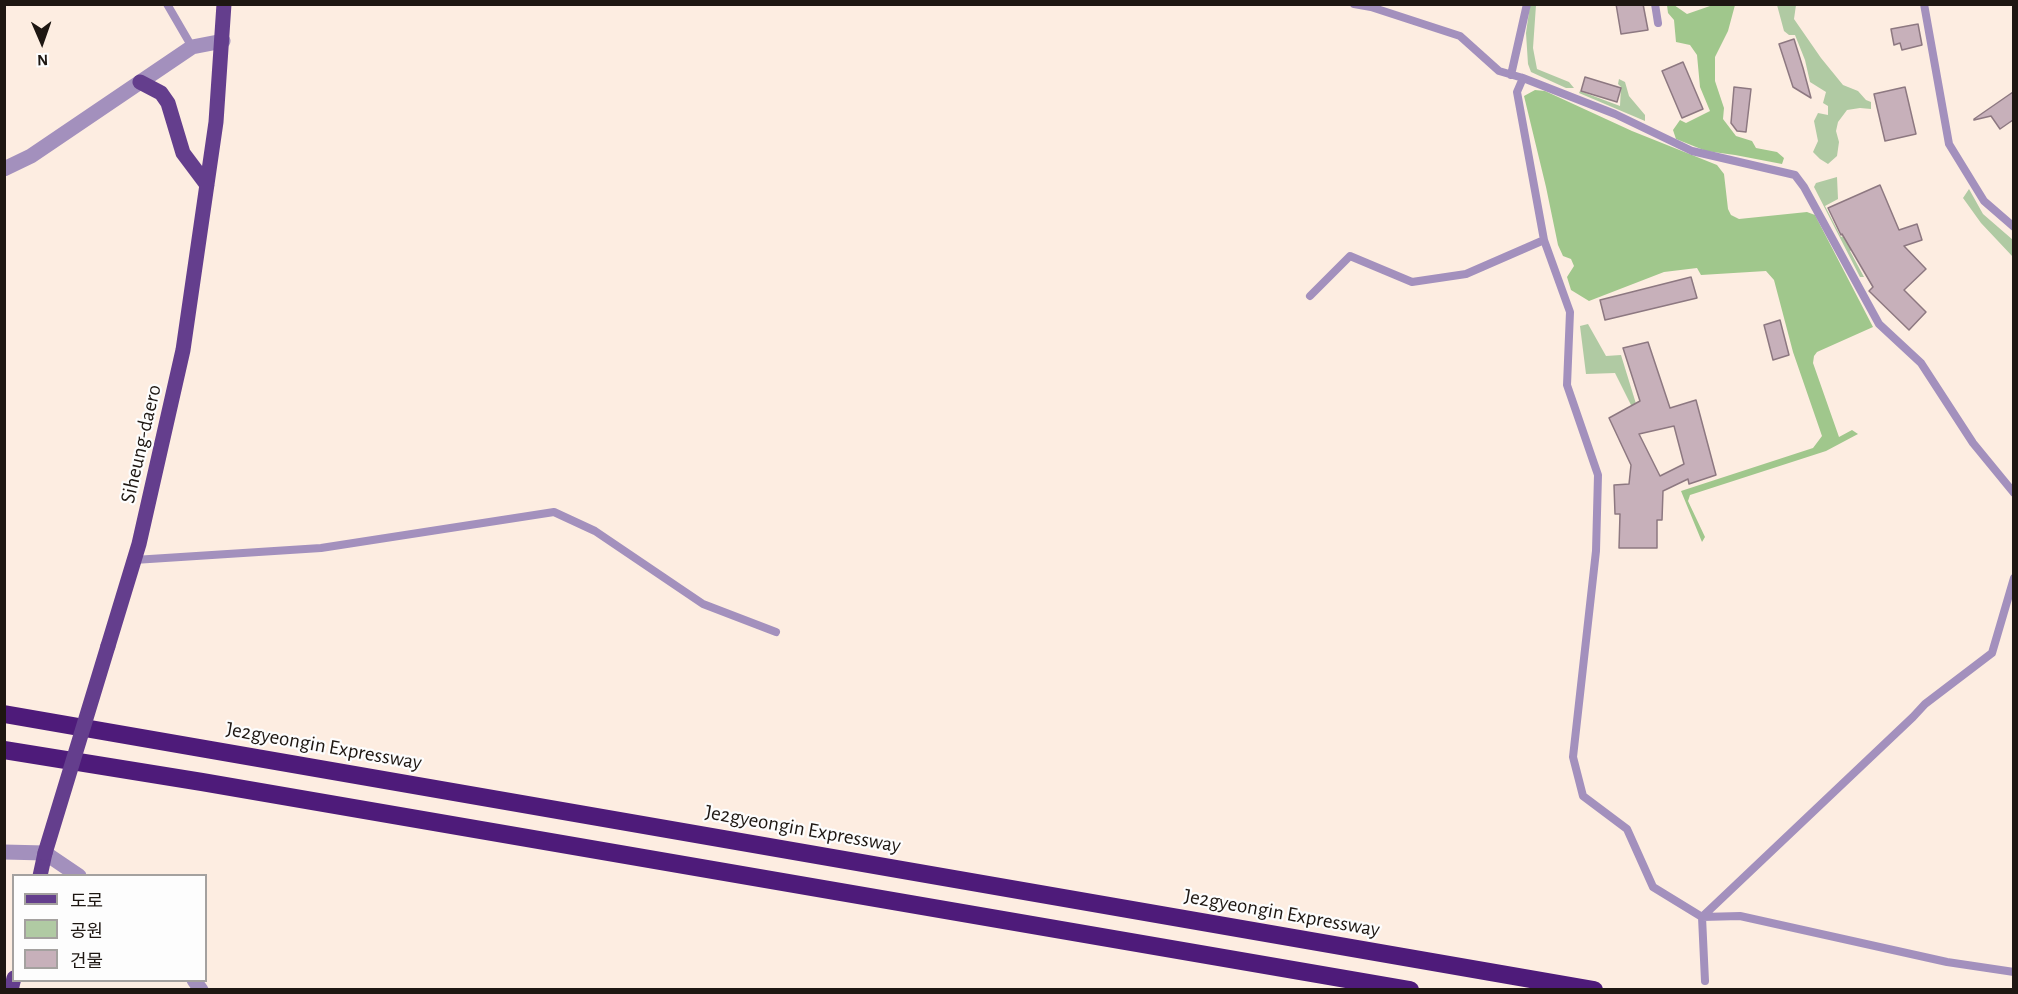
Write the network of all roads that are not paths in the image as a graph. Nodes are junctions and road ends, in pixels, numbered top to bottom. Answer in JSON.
{"nodes":[{"id":1,"x":167,"y":4,"type":"edge"},
{"id":2,"x":1354,"y":4,"type":"edge"},
{"id":3,"x":1527,"y":4,"type":"edge"},
{"id":4,"x":1655,"y":4,"type":"edge"},
{"id":5,"x":1924,"y":4,"type":"edge"},
{"id":6,"x":226,"y":6,"type":"edge"},
{"id":7,"x":1659,"y":23,"type":"dead end"},
{"id":8,"x":223,"y":41,"type":"junction"},
{"id":9,"x":192,"y":47,"type":"junction"},
{"id":10,"x":1511,"y":75,"type":"junction"},
{"id":11,"x":1523,"y":78,"type":"junction"},
{"id":12,"x":140,"y":82,"type":"junction"},
{"id":13,"x":4,"y":169,"type":"edge"},
{"id":14,"x":207,"y":185,"type":"junction"},
{"id":15,"x":2013,"y":227,"type":"edge"},
{"id":16,"x":1544,"y":240,"type":"junction"},
{"id":17,"x":1310,"y":296,"type":"dead end"},
{"id":18,"x":2013,"y":494,"type":"edge"},
{"id":19,"x":134,"y":560,"type":"junction"},
{"id":20,"x":2013,"y":578,"type":"edge"},
{"id":21,"x":776,"y":632,"type":"dead end"},
{"id":22,"x":4,"y":714,"type":"edge"},
{"id":23,"x":4,"y":750,"type":"edge"},
{"id":24,"x":4,"y":852,"type":"edge"},
{"id":25,"x":45,"y":853,"type":"junction"},
{"id":26,"x":40,"y":874,"type":"edge"},
{"id":27,"x":76,"y":874,"type":"edge"},
{"id":28,"x":1702,"y":917,"type":"junction"},
{"id":29,"x":2013,"y":972,"type":"edge"},
{"id":30,"x":1315,"y":973,"type":"junction"},
{"id":31,"x":1705,"y":981,"type":"dead end"},
{"id":32,"x":1379,"y":990,"type":"edge"},
{"id":33,"x":1410,"y":990,"type":"edge"},
{"id":34,"x":1594,"y":990,"type":"edge"}],
"edges":[{"from":1,"to":9,"type":"lane"},
{"from":2,"to":10,"type":"lane"},
{"from":3,"to":10,"type":"lane"},
{"from":4,"to":7,"type":"lane"},
{"from":5,"to":15,"type":"lane"},
{"from":6,"to":8,"type":"main road","name":"Siheung-daero"},
{"from":8,"to":9,"type":"street"},
{"from":8,"to":14,"type":"main road","name":"Siheung-daero"},
{"from":9,"to":12,"type":"street"},
{"from":10,"to":11,"type":"lane"},
{"from":11,"to":16,"type":"lane"},
{"from":11,"to":18,"type":"lane"},
{"from":12,"to":13,"type":"street"},
{"from":12,"to":14,"type":"main road"},
{"from":14,"to":19,"type":"main road","name":"Siheung-daero"},
{"from":16,"to":17,"type":"lane"},
{"from":16,"to":28,"type":"lane"},
{"from":19,"to":21,"type":"lane"},
{"from":19,"to":25,"type":"main road","name":"Siheung-daero","bridge":true},
{"from":20,"to":28,"type":"lane"},
{"from":22,"to":34,"type":"highway","name":"Je2gyeongin Expressway"},
{"from":23,"to":30,"type":"highway"},
{"from":24,"to":25,"type":"street"},
{"from":25,"to":26,"type":"main road","name":"Siheung-daero"},
{"from":25,"to":27,"type":"street"},
{"from":28,"to":29,"type":"lane"},
{"from":28,"to":31,"type":"lane"},
{"from":30,"to":32,"type":"highway"},
{"from":30,"to":33,"type":"highway"}]}
